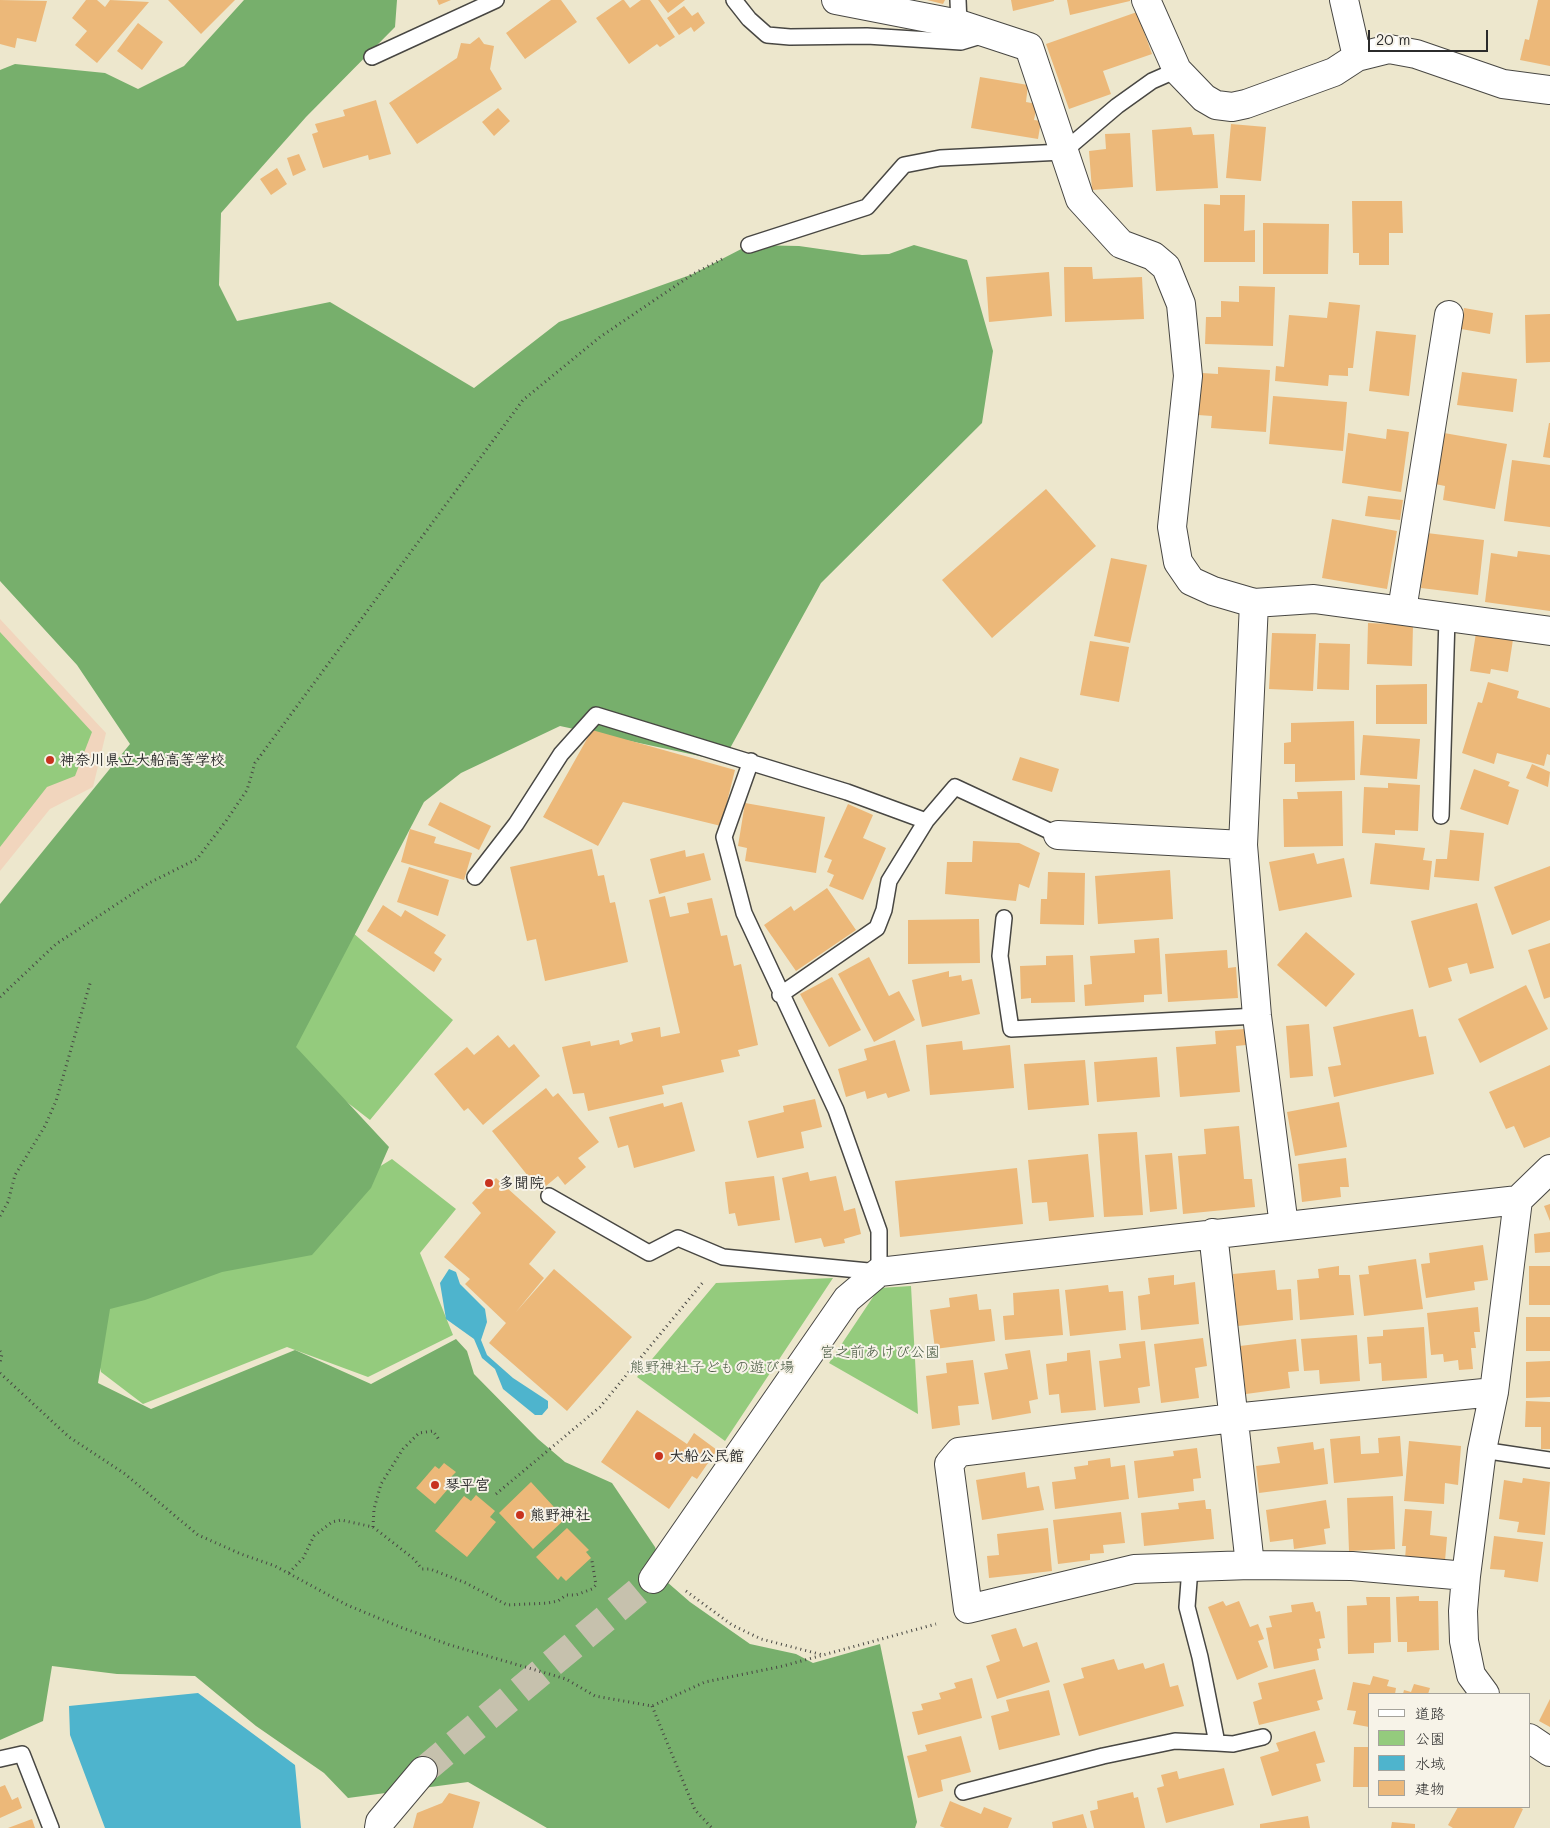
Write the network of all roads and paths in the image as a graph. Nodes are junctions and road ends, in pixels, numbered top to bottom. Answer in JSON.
{"nodes":[{"id":1,"x":496,"y":0,"type":"edge"},
{"id":2,"x":734,"y":0,"type":"edge"},
{"id":3,"x":836,"y":0,"type":"edge"},
{"id":4,"x":1146,"y":0,"type":"edge"},
{"id":5,"x":1344,"y":0,"type":"edge"},
{"id":6,"x":959,"y":12,"type":"edge"},
{"id":7,"x":988,"y":34,"type":"junction"},
{"id":8,"x":372,"y":57,"type":"dead end"},
{"id":9,"x":1357,"y":57,"type":"junction"},
{"id":10,"x":1177,"y":70,"type":"junction"},
{"id":11,"x":1550,"y":90,"type":"edge"},
{"id":12,"x":1063,"y":152,"type":"junction"},
{"id":13,"x":749,"y":245,"type":"joint"},
{"id":14,"x":1449,"y":315,"type":"dead end"},
{"id":15,"x":1254,"y":602,"type":"junction"},
{"id":16,"x":1402,"y":610,"type":"junction"},
{"id":17,"x":1447,"y":618,"type":"junction"},
{"id":18,"x":1550,"y":631,"type":"edge"},
{"id":19,"x":751,"y":761,"type":"junction"},
{"id":20,"x":1441,"y":816,"type":"dead end"},
{"id":21,"x":926,"y":821,"type":"junction"},
{"id":22,"x":1058,"y":835,"type":"joint"},
{"id":23,"x":1243,"y":845,"type":"junction"},
{"id":24,"x":475,"y":877,"type":"dead end"},
{"id":25,"x":1004,"y":918,"type":"dead end"},
{"id":26,"x":91,"y":980,"type":"dead end"},
{"id":27,"x":780,"y":995,"type":"junction"},
{"id":28,"x":0,"y":998,"type":"edge"},
{"id":29,"x":1256,"y":1016,"type":"junction"},
{"id":30,"x":1550,"y":1169,"type":"edge"},
{"id":31,"x":549,"y":1196,"type":"dead end"},
{"id":32,"x":1518,"y":1200,"type":"junction"},
{"id":33,"x":0,"y":1216,"type":"edge"},
{"id":34,"x":1284,"y":1226,"type":"junction"},
{"id":35,"x":1213,"y":1234,"type":"junction"},
{"id":36,"x":723,"y":1257,"type":"junction"},
{"id":37,"x":879,"y":1272,"type":"junction"},
{"id":38,"x":0,"y":1351,"type":"edge"},
{"id":39,"x":0,"y":1363,"type":"edge"},
{"id":40,"x":0,"y":1373,"type":"edge"},
{"id":41,"x":1494,"y":1392,"type":"junction"},
{"id":42,"x":1233,"y":1418,"type":"junction"},
{"id":43,"x":440,"y":1441,"type":"dead end"},
{"id":44,"x":1482,"y":1450,"type":"junction"},
{"id":45,"x":1550,"y":1460,"type":"edge"},
{"id":46,"x":496,"y":1494,"type":"dead end"},
{"id":47,"x":372,"y":1527,"type":"junction"},
{"id":48,"x":592,"y":1561,"type":"dead end"},
{"id":49,"x":1250,"y":1565,"type":"junction"},
{"id":50,"x":1190,"y":1568,"type":"junction"},
{"id":51,"x":289,"y":1573,"type":"junction"},
{"id":52,"x":657,"y":1574,"type":"joint"},
{"id":53,"x":1466,"y":1576,"type":"junction"},
{"id":54,"x":968,"y":1609,"type":"junction"},
{"id":55,"x":824,"y":1655,"type":"junction"},
{"id":56,"x":1484,"y":1693,"type":"edge"},
{"id":57,"x":652,"y":1706,"type":"junction"},
{"id":58,"x":1263,"y":1737,"type":"dead end"},
{"id":59,"x":1530,"y":1739,"type":"edge"},
{"id":60,"x":1217,"y":1743,"type":"junction"},
{"id":61,"x":1550,"y":1752,"type":"edge"},
{"id":62,"x":0,"y":1759,"type":"edge"},
{"id":63,"x":423,"y":1772,"type":"tunnel mouth"},
{"id":64,"x":963,"y":1792,"type":"dead end"},
{"id":65,"x":51,"y":1828,"type":"edge"},
{"id":66,"x":379,"y":1828,"type":"edge"},
{"id":67,"x":712,"y":1828,"type":"edge"}],
"edges":[{"from":1,"to":8,"type":"lane"},
{"from":2,"to":7,"type":"lane"},
{"from":3,"to":6,"type":"street"},
{"from":4,"to":10,"type":"street"},
{"from":5,"to":9,"type":"street"},
{"from":6,"to":7,"type":"street"},
{"from":7,"to":12,"type":"street"},
{"from":9,"to":10,"type":"street"},
{"from":9,"to":11,"type":"street"},
{"from":10,"to":12,"type":"lane"},
{"from":12,"to":13,"type":"lane"},
{"from":12,"to":15,"type":"street"},
{"from":13,"to":28,"type":"path"},
{"from":14,"to":16,"type":"street"},
{"from":15,"to":16,"type":"street"},
{"from":15,"to":23,"type":"street"},
{"from":16,"to":17,"type":"street"},
{"from":17,"to":18,"type":"street"},
{"from":17,"to":20,"type":"lane"},
{"from":19,"to":21,"type":"lane"},
{"from":19,"to":24,"type":"lane"},
{"from":19,"to":27,"type":"lane"},
{"from":21,"to":22,"type":"lane"},
{"from":21,"to":27,"type":"lane"},
{"from":22,"to":23,"type":"street"},
{"from":23,"to":29,"type":"street"},
{"from":25,"to":29,"type":"lane"},
{"from":26,"to":33,"type":"path"},
{"from":27,"to":37,"type":"lane"},
{"from":29,"to":34,"type":"street"},
{"from":30,"to":32,"type":"street"},
{"from":31,"to":36,"type":"lane"},
{"from":32,"to":34,"type":"street"},
{"from":32,"to":41,"type":"street"},
{"from":34,"to":35,"type":"street"},
{"from":35,"to":37,"type":"street"},
{"from":35,"to":42,"type":"street"},
{"from":36,"to":37,"type":"lane"},
{"from":36,"to":46,"type":"path"},
{"from":37,"to":52,"type":"street"},
{"from":38,"to":39,"type":"path"},
{"from":40,"to":51,"type":"path"},
{"from":41,"to":42,"type":"street"},
{"from":41,"to":44,"type":"street"},
{"from":42,"to":49,"type":"street"},
{"from":42,"to":54,"type":"street"},
{"from":43,"to":47,"type":"path"},
{"from":44,"to":45,"type":"lane"},
{"from":44,"to":53,"type":"street"},
{"from":47,"to":48,"type":"path"},
{"from":47,"to":51,"type":"path"},
{"from":49,"to":50,"type":"street"},
{"from":49,"to":53,"type":"street"},
{"from":50,"to":54,"type":"street"},
{"from":50,"to":60,"type":"lane"},
{"from":51,"to":57,"type":"path"},
{"from":52,"to":55,"type":"path"},
{"from":53,"to":56,"type":"street"},
{"from":54,"to":55,"type":"path"},
{"from":55,"to":57,"type":"path"},
{"from":57,"to":67,"type":"path"},
{"from":58,"to":60,"type":"lane"},
{"from":59,"to":61,"type":"street"},
{"from":60,"to":64,"type":"lane"},
{"from":62,"to":65,"type":"lane"},
{"from":63,"to":66,"type":"street"}]}
